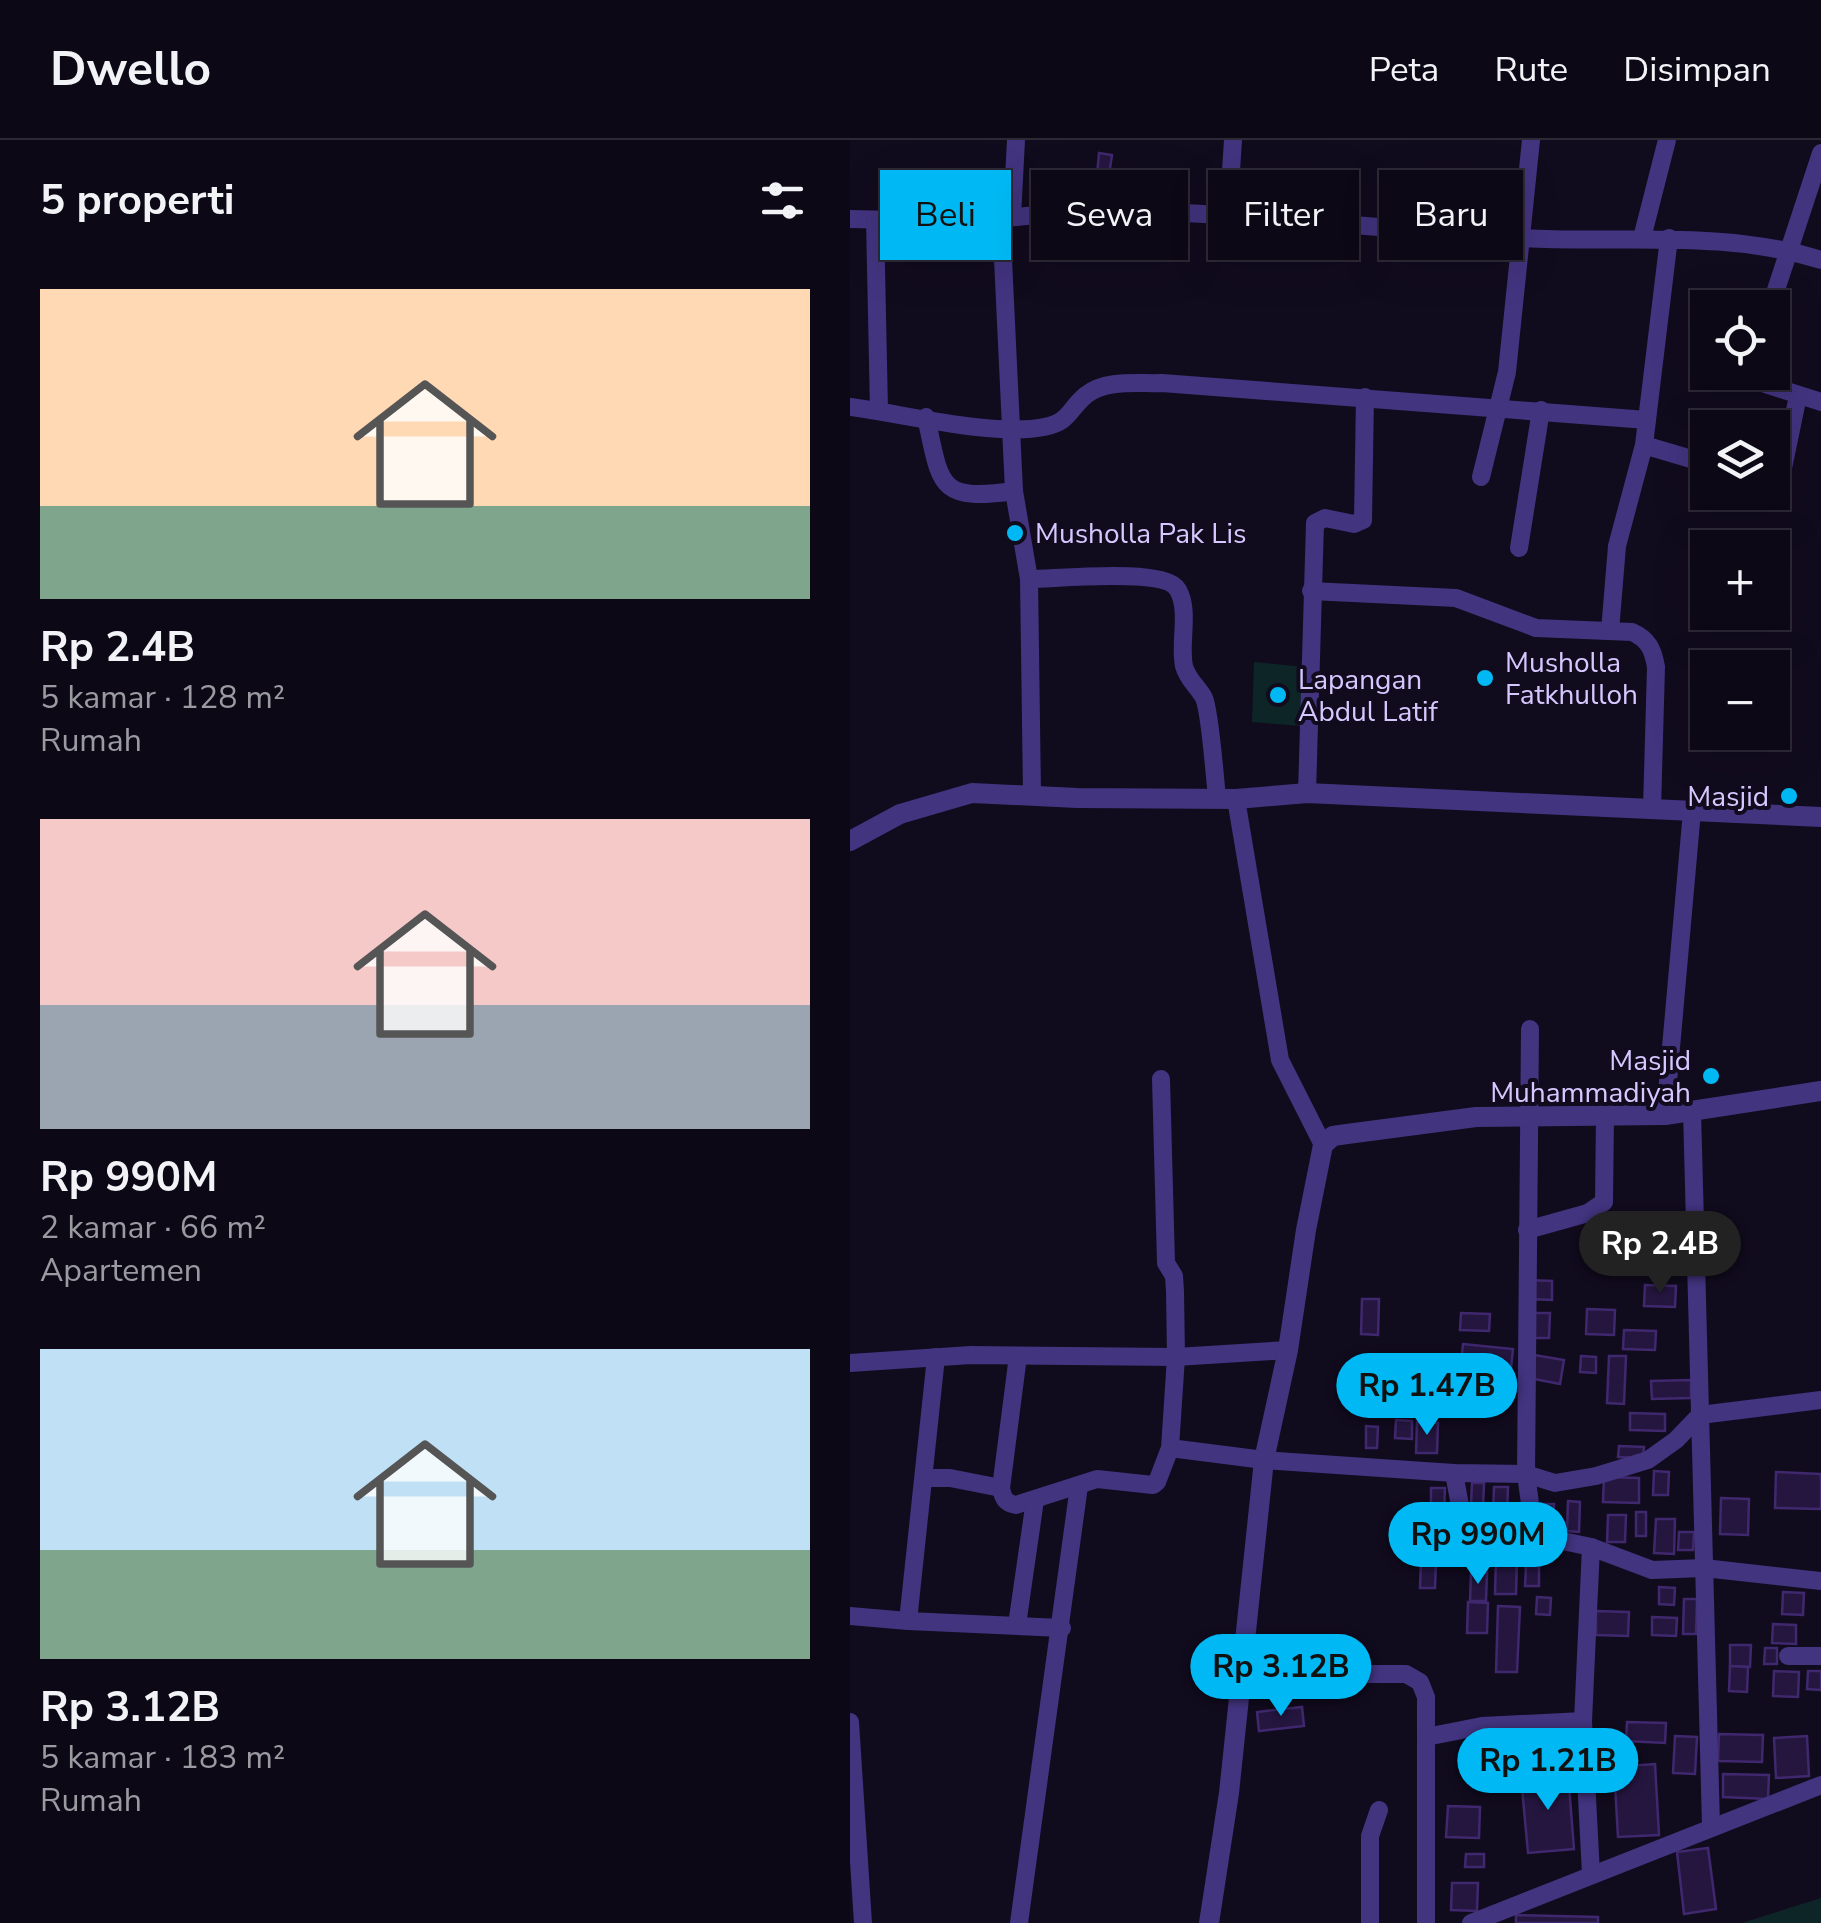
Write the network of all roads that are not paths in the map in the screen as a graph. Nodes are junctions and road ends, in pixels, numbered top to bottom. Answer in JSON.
{"nodes":[{"id":1,"x":1016,"y":140,"type":"edge"},
{"id":2,"x":1233,"y":140,"type":"edge"},
{"id":3,"x":1531,"y":140,"type":"edge"},
{"id":4,"x":1667,"y":140,"type":"edge"},
{"id":5,"x":1821,"y":153,"type":"edge"},
{"id":6,"x":1231,"y":170,"type":"edge"},
{"id":7,"x":1011,"y":183,"type":"edge"},
{"id":8,"x":1208,"y":216,"type":"edge"},
{"id":9,"x":1011,"y":217,"type":"edge"},
{"id":10,"x":1523,"y":218,"type":"edge"},
{"id":11,"x":850,"y":220,"type":"edge"},
{"id":12,"x":875,"y":220,"type":"junction"},
{"id":13,"x":880,"y":220,"type":"edge"},
{"id":14,"x":1523,"y":238,"type":"edge"},
{"id":15,"x":1642,"y":238,"type":"junction"},
{"id":16,"x":1669,"y":238,"type":"junction"},
{"id":17,"x":1789,"y":250,"type":"junction"},
{"id":18,"x":1008,"y":260,"type":"edge"},
{"id":19,"x":1519,"y":260,"type":"edge"},
{"id":20,"x":1821,"y":260,"type":"edge"},
{"id":21,"x":1776,"y":290,"type":"edge"},
{"id":22,"x":1780,"y":390,"type":"edge"},
{"id":23,"x":1798,"y":396,"type":"junction"},
{"id":24,"x":1364,"y":397,"type":"junction"},
{"id":25,"x":1821,"y":402,"type":"edge"},
{"id":26,"x":850,"y":406,"type":"edge"},
{"id":27,"x":1500,"y":406,"type":"junction"},
{"id":28,"x":879,"y":410,"type":"junction"},
{"id":29,"x":1541,"y":410,"type":"junction"},
{"id":30,"x":926,"y":417,"type":"junction"},
{"id":31,"x":1647,"y":420,"type":"junction"},
{"id":32,"x":1010,"y":431,"type":"junction"},
{"id":33,"x":1790,"y":434,"type":"edge"},
{"id":34,"x":1644,"y":445,"type":"junction"},
{"id":35,"x":1690,"y":459,"type":"edge"},
{"id":36,"x":1480,"y":478,"type":"dead end"},
{"id":37,"x":1014,"y":491,"type":"junction"},
{"id":38,"x":1519,"y":548,"type":"dead end"},
{"id":39,"x":1029,"y":579,"type":"junction"},
{"id":40,"x":1311,"y":590,"type":"junction"},
{"id":41,"x":1610,"y":631,"type":"junction"},
{"id":42,"x":1307,"y":793,"type":"junction"},
{"id":43,"x":1032,"y":794,"type":"junction"},
{"id":44,"x":1227,"y":798,"type":"junction"},
{"id":45,"x":1652,"y":809,"type":"junction"},
{"id":46,"x":1692,"y":811,"type":"junction"},
{"id":47,"x":1821,"y":817,"type":"edge"},
{"id":48,"x":850,"y":841,"type":"edge"},
{"id":49,"x":1530,"y":1029,"type":"dead end"},
{"id":50,"x":1161,"y":1078,"type":"dead end"},
{"id":51,"x":1821,"y":1091,"type":"edge"},
{"id":52,"x":1692,"y":1112,"type":"junction"},
{"id":53,"x":1666,"y":1115,"type":"junction"},
{"id":54,"x":1605,"y":1116,"type":"junction"},
{"id":55,"x":1530,"y":1117,"type":"junction"},
{"id":56,"x":1323,"y":1146,"type":"junction"},
{"id":57,"x":1527,"y":1230,"type":"junction"},
{"id":58,"x":1288,"y":1350,"type":"junction"},
{"id":59,"x":1018,"y":1356,"type":"junction"},
{"id":60,"x":936,"y":1357,"type":"junction"},
{"id":61,"x":1176,"y":1357,"type":"junction"},
{"id":62,"x":850,"y":1363,"type":"edge"},
{"id":63,"x":1821,"y":1400,"type":"edge"},
{"id":64,"x":1700,"y":1414,"type":"junction"},
{"id":65,"x":1170,"y":1448,"type":"junction"},
{"id":66,"x":1264,"y":1460,"type":"junction"},
{"id":67,"x":1454,"y":1473,"type":"junction"},
{"id":68,"x":1526,"y":1474,"type":"junction"},
{"id":69,"x":924,"y":1478,"type":"junction"},
{"id":70,"x":1080,"y":1486,"type":"junction"},
{"id":71,"x":1001,"y":1488,"type":"junction"},
{"id":72,"x":1036,"y":1500,"type":"junction"},
{"id":73,"x":1530,"y":1534,"type":"junction"},
{"id":74,"x":1592,"y":1547,"type":"junction"},
{"id":75,"x":1704,"y":1568,"type":"junction"},
{"id":76,"x":1821,"y":1580,"type":"edge"},
{"id":77,"x":850,"y":1616,"type":"edge"},
{"id":78,"x":908,"y":1621,"type":"junction"},
{"id":79,"x":1017,"y":1625,"type":"junction"},
{"id":80,"x":1062,"y":1628,"type":"junction"},
{"id":81,"x":1788,"y":1656,"type":"dead end"},
{"id":82,"x":1821,"y":1656,"type":"edge"},
{"id":83,"x":1239,"y":1674,"type":"junction"},
{"id":84,"x":1582,"y":1721,"type":"junction"},
{"id":85,"x":850,"y":1722,"type":"edge"},
{"id":86,"x":1426,"y":1737,"type":"junction"},
{"id":87,"x":1821,"y":1785,"type":"edge"},
{"id":88,"x":1379,"y":1810,"type":"dead end"},
{"id":89,"x":1711,"y":1826,"type":"junction"},
{"id":90,"x":1590,"y":1874,"type":"junction"},
{"id":91,"x":863,"y":1923,"type":"edge"},
{"id":92,"x":1019,"y":1923,"type":"edge"},
{"id":93,"x":1210,"y":1923,"type":"edge"},
{"id":94,"x":1370,"y":1923,"type":"edge"},
{"id":95,"x":1426,"y":1923,"type":"edge"},
{"id":96,"x":1471,"y":1923,"type":"edge"}],
"edges":[{"from":1,"to":7,"type":"street"},
{"from":2,"to":6,"type":"street"},
{"from":3,"to":10,"type":"street"},
{"from":4,"to":15,"type":"street"},
{"from":5,"to":17,"type":"street"},
{"from":8,"to":9,"type":"street"},
{"from":11,"to":12,"type":"street"},
{"from":12,"to":13,"type":"street"},
{"from":12,"to":28,"type":"street"},
{"from":14,"to":15,"type":"street"},
{"from":15,"to":16,"type":"street"},
{"from":16,"to":17,"type":"street"},
{"from":16,"to":31,"type":"street"},
{"from":17,"to":20,"type":"street"},
{"from":17,"to":21,"type":"street"},
{"from":18,"to":32,"type":"street"},
{"from":19,"to":27,"type":"street"},
{"from":22,"to":23,"type":"street"},
{"from":23,"to":25,"type":"street"},
{"from":23,"to":33,"type":"street"},
{"from":24,"to":27,"type":"street"},
{"from":24,"to":32,"type":"street"},
{"from":24,"to":40,"type":"street"},
{"from":26,"to":28,"type":"street"},
{"from":27,"to":29,"type":"street"},
{"from":27,"to":36,"type":"street"},
{"from":28,"to":30,"type":"street"},
{"from":29,"to":31,"type":"street"},
{"from":29,"to":38,"type":"street"},
{"from":30,"to":32,"type":"street"},
{"from":30,"to":37,"type":"street"},
{"from":31,"to":34,"type":"street"},
{"from":32,"to":37,"type":"street"},
{"from":34,"to":35,"type":"street"},
{"from":34,"to":41,"type":"street"},
{"from":37,"to":39,"type":"street"},
{"from":39,"to":43,"type":"street"},
{"from":39,"to":44,"type":"street"},
{"from":40,"to":41,"type":"street"},
{"from":40,"to":42,"type":"street"},
{"from":41,"to":45,"type":"street"},
{"from":42,"to":44,"type":"street"},
{"from":42,"to":45,"type":"street"},
{"from":43,"to":44,"type":"street"},
{"from":43,"to":48,"type":"street"},
{"from":44,"to":56,"type":"street"},
{"from":45,"to":46,"type":"street"},
{"from":46,"to":47,"type":"street"},
{"from":46,"to":53,"type":"street"},
{"from":49,"to":55,"type":"street"},
{"from":50,"to":61,"type":"street"},
{"from":51,"to":52,"type":"street"},
{"from":52,"to":53,"type":"street"},
{"from":52,"to":64,"type":"street"},
{"from":53,"to":54,"type":"street"},
{"from":54,"to":55,"type":"street"},
{"from":54,"to":57,"type":"street"},
{"from":55,"to":56,"type":"street"},
{"from":55,"to":57,"type":"street"},
{"from":56,"to":58,"type":"street"},
{"from":57,"to":68,"type":"street"},
{"from":58,"to":61,"type":"street"},
{"from":58,"to":66,"type":"street"},
{"from":59,"to":60,"type":"street"},
{"from":59,"to":61,"type":"street"},
{"from":59,"to":71,"type":"street"},
{"from":60,"to":62,"type":"street"},
{"from":60,"to":69,"type":"street"},
{"from":61,"to":65,"type":"street"},
{"from":63,"to":64,"type":"street"},
{"from":64,"to":68,"type":"street"},
{"from":64,"to":75,"type":"street"},
{"from":65,"to":66,"type":"street"},
{"from":65,"to":70,"type":"street"},
{"from":66,"to":67,"type":"street"},
{"from":66,"to":83,"type":"street"},
{"from":67,"to":68,"type":"street"},
{"from":67,"to":73,"type":"street"},
{"from":68,"to":73,"type":"street"},
{"from":69,"to":71,"type":"street"},
{"from":69,"to":78,"type":"street"},
{"from":70,"to":72,"type":"street"},
{"from":70,"to":80,"type":"street"},
{"from":71,"to":72,"type":"street"},
{"from":72,"to":79,"type":"street"},
{"from":73,"to":74,"type":"street"},
{"from":74,"to":75,"type":"street"},
{"from":74,"to":84,"type":"street"},
{"from":75,"to":76,"type":"street"},
{"from":75,"to":89,"type":"street"},
{"from":77,"to":78,"type":"street"},
{"from":78,"to":79,"type":"street"},
{"from":79,"to":80,"type":"street"},
{"from":80,"to":92,"type":"street"},
{"from":81,"to":82,"type":"street"},
{"from":83,"to":86,"type":"street"},
{"from":83,"to":93,"type":"street"},
{"from":84,"to":86,"type":"street"},
{"from":84,"to":90,"type":"street"},
{"from":85,"to":91,"type":"street"},
{"from":86,"to":95,"type":"street"},
{"from":87,"to":89,"type":"street"},
{"from":88,"to":94,"type":"street"},
{"from":89,"to":90,"type":"street"},
{"from":90,"to":96,"type":"street"}]}
